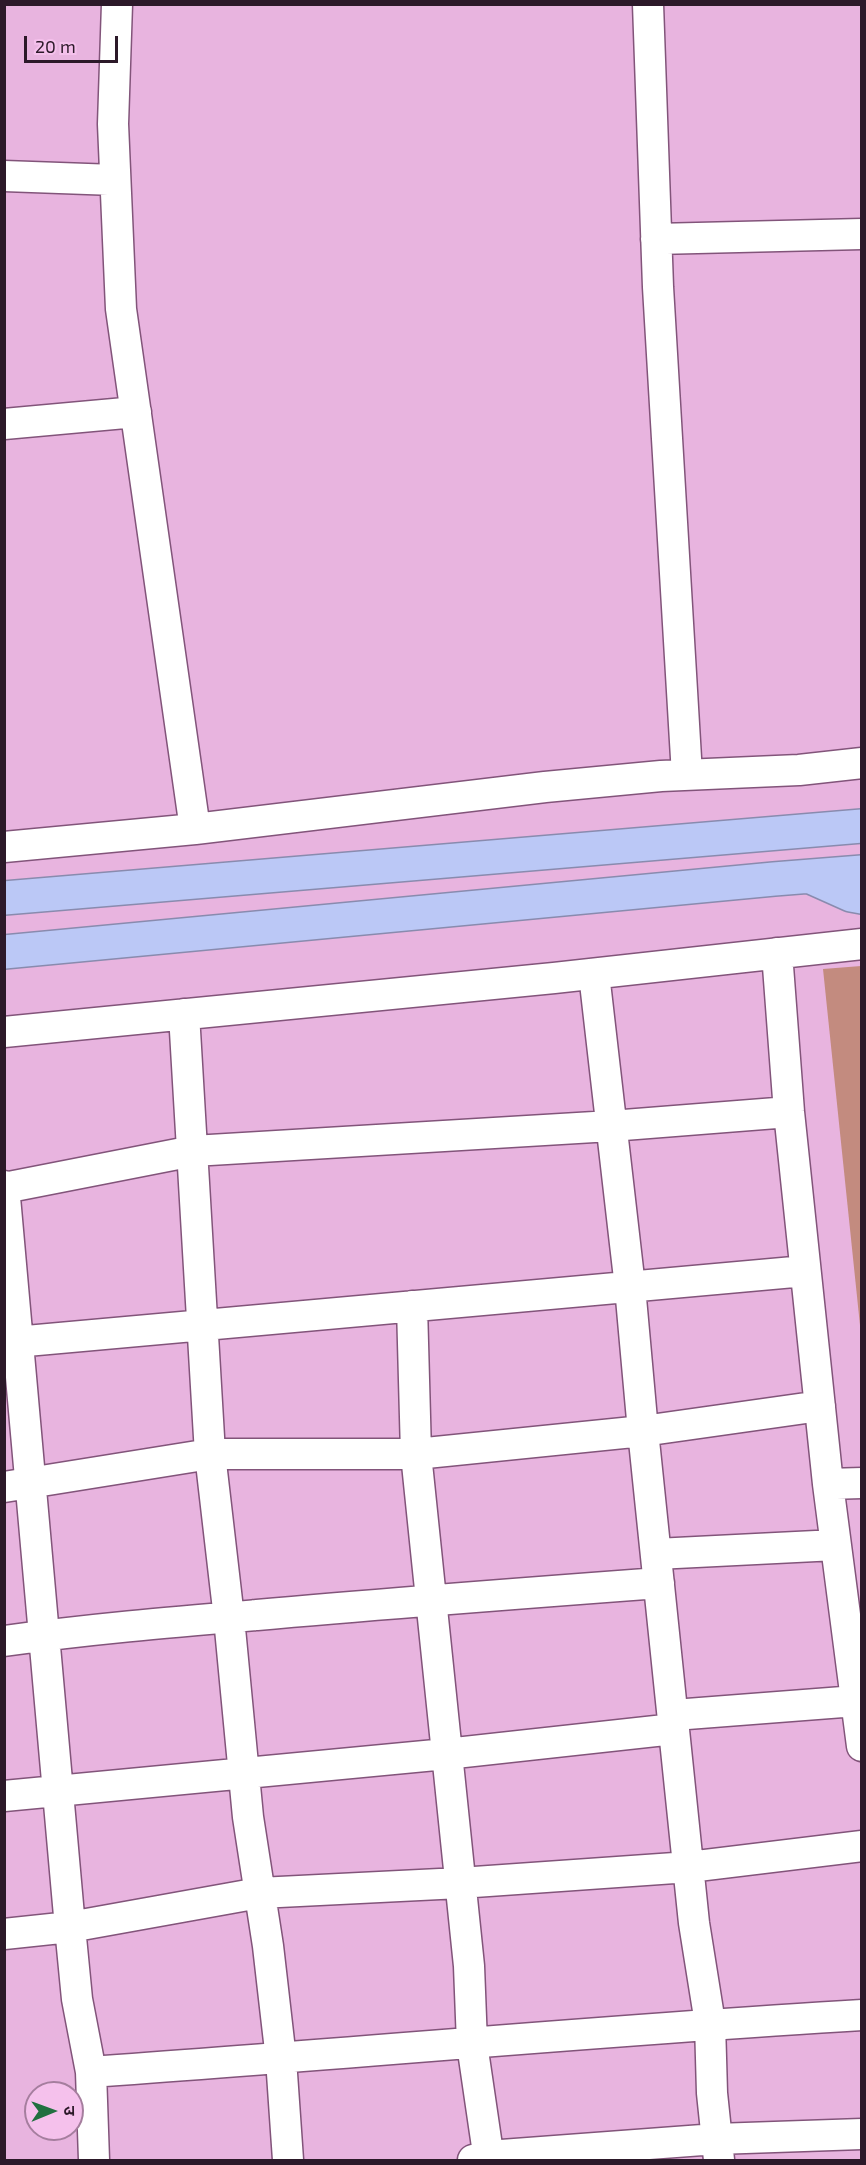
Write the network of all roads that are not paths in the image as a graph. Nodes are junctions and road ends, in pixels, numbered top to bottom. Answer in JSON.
{"nodes":[{"id":1,"x":117,"y":4,"type":"edge"},
{"id":2,"x":648,"y":4,"type":"edge"},
{"id":3,"x":4,"y":176,"type":"edge"},
{"id":4,"x":115,"y":180,"type":"junction"},
{"id":5,"x":861,"y":234,"type":"edge"},
{"id":6,"x":656,"y":239,"type":"junction"},
{"id":7,"x":136,"y":412,"type":"junction"},
{"id":8,"x":4,"y":424,"type":"edge"},
{"id":9,"x":861,"y":763,"type":"edge"},
{"id":10,"x":687,"y":775,"type":"junction"},
{"id":11,"x":861,"y":826,"type":"edge"},
{"id":12,"x":195,"y":829,"type":"junction"},
{"id":13,"x":4,"y":847,"type":"edge"},
{"id":14,"x":861,"y":872,"type":"edge"},
{"id":15,"x":808,"y":876,"type":"junction"},
{"id":16,"x":4,"y":897,"type":"edge"},
{"id":17,"x":861,"y":897,"type":"edge"},
{"id":18,"x":861,"y":944,"type":"edge"},
{"id":19,"x":4,"y":952,"type":"edge"},
{"id":20,"x":777,"y":953,"type":"junction"},
{"id":21,"x":594,"y":974,"type":"junction"},
{"id":22,"x":184,"y":1014,"type":"junction"},
{"id":23,"x":4,"y":1032,"type":"edge"},
{"id":24,"x":789,"y":1112,"type":"junction"},
{"id":25,"x":611,"y":1126,"type":"junction"},
{"id":26,"x":193,"y":1151,"type":"junction"},
{"id":27,"x":5,"y":1187,"type":"edge"},
{"id":28,"x":805,"y":1271,"type":"junction"},
{"id":29,"x":630,"y":1287,"type":"junction"},
{"id":30,"x":412,"y":1306,"type":"junction"},
{"id":31,"x":204,"y":1325,"type":"junction"},
{"id":32,"x":11,"y":1343,"type":"edge"},
{"id":33,"x":820,"y":1406,"type":"junction"},
{"id":34,"x":643,"y":1431,"type":"junction"},
{"id":35,"x":210,"y":1454,"type":"junction"},
{"id":36,"x":416,"y":1454,"type":"junction"},
{"id":37,"x":861,"y":1483,"type":"edge"},
{"id":38,"x":828,"y":1484,"type":"junction"},
{"id":39,"x":17,"y":1485,"type":"edge"},
{"id":40,"x":836,"y":1545,"type":"junction"},
{"id":41,"x":656,"y":1554,"type":"junction"},
{"id":42,"x":659,"y":1583,"type":"junction"},
{"id":43,"x":431,"y":1600,"type":"junction"},
{"id":44,"x":230,"y":1618,"type":"junction"},
{"id":45,"x":44,"y":1635,"type":"junction"},
{"id":46,"x":4,"y":1641,"type":"edge"},
{"id":47,"x":674,"y":1722,"type":"junction"},
{"id":48,"x":859,"y":1725,"type":"edge"},
{"id":49,"x":446,"y":1754,"type":"junction"},
{"id":50,"x":244,"y":1772,"type":"junction"},
{"id":51,"x":58,"y":1790,"type":"junction"},
{"id":52,"x":4,"y":1796,"type":"edge"},
{"id":53,"x":861,"y":1846,"type":"edge"},
{"id":54,"x":690,"y":1867,"type":"junction"},
{"id":55,"x":460,"y":1883,"type":"junction"},
{"id":56,"x":258,"y":1893,"type":"junction"},
{"id":57,"x":70,"y":1927,"type":"junction"},
{"id":58,"x":4,"y":1934,"type":"edge"},
{"id":59,"x":861,"y":2014,"type":"edge"},
{"id":60,"x":710,"y":2024,"type":"junction"},
{"id":61,"x":472,"y":2044,"type":"junction"},
{"id":62,"x":281,"y":2059,"type":"junction"},
{"id":63,"x":91,"y":2072,"type":"junction"},
{"id":64,"x":861,"y":2134,"type":"edge"},
{"id":65,"x":717,"y":2150,"type":"edge"},
{"id":66,"x":483,"y":2159,"type":"edge"},
{"id":67,"x":94,"y":2160,"type":"edge"},
{"id":68,"x":288,"y":2160,"type":"edge"}],
"edges":[{"from":1,"to":4,"type":"street"},
{"from":2,"to":6,"type":"street"},
{"from":3,"to":4,"type":"street"},
{"from":4,"to":7,"type":"street"},
{"from":5,"to":6,"type":"street"},
{"from":6,"to":10,"type":"street"},
{"from":7,"to":8,"type":"street"},
{"from":7,"to":12,"type":"street"},
{"from":9,"to":10,"type":"street"},
{"from":10,"to":12,"type":"street"},
{"from":11,"to":16,"type":"highway"},
{"from":12,"to":13,"type":"street"},
{"from":14,"to":15,"type":"highway"},
{"from":15,"to":17,"type":"highway"},
{"from":15,"to":19,"type":"highway"},
{"from":18,"to":20,"type":"street"},
{"from":20,"to":21,"type":"street"},
{"from":20,"to":24,"type":"street"},
{"from":21,"to":22,"type":"street"},
{"from":21,"to":25,"type":"street"},
{"from":22,"to":23,"type":"street"},
{"from":22,"to":26,"type":"street"},
{"from":24,"to":25,"type":"street"},
{"from":24,"to":28,"type":"street"},
{"from":25,"to":26,"type":"street"},
{"from":25,"to":29,"type":"street"},
{"from":26,"to":27,"type":"street"},
{"from":26,"to":31,"type":"street"},
{"from":27,"to":32,"type":"street"},
{"from":28,"to":29,"type":"street"},
{"from":28,"to":33,"type":"street"},
{"from":29,"to":30,"type":"street"},
{"from":29,"to":34,"type":"street"},
{"from":30,"to":31,"type":"street"},
{"from":30,"to":36,"type":"street"},
{"from":31,"to":32,"type":"street"},
{"from":31,"to":35,"type":"street"},
{"from":32,"to":39,"type":"street"},
{"from":33,"to":34,"type":"street"},
{"from":33,"to":38,"type":"street"},
{"from":34,"to":36,"type":"street"},
{"from":34,"to":41,"type":"street"},
{"from":35,"to":36,"type":"street"},
{"from":35,"to":39,"type":"street"},
{"from":35,"to":44,"type":"street"},
{"from":36,"to":43,"type":"street"},
{"from":37,"to":38,"type":"street"},
{"from":38,"to":40,"type":"street"},
{"from":39,"to":45,"type":"street"},
{"from":40,"to":41,"type":"street"},
{"from":40,"to":48,"type":"street"},
{"from":41,"to":42,"type":"street"},
{"from":42,"to":43,"type":"street"},
{"from":42,"to":47,"type":"street"},
{"from":43,"to":44,"type":"street"},
{"from":43,"to":49,"type":"street"},
{"from":44,"to":45,"type":"street"},
{"from":44,"to":50,"type":"street"},
{"from":45,"to":46,"type":"street"},
{"from":45,"to":51,"type":"street"},
{"from":47,"to":48,"type":"street"},
{"from":47,"to":49,"type":"street"},
{"from":47,"to":54,"type":"street"},
{"from":49,"to":50,"type":"street"},
{"from":49,"to":55,"type":"street"},
{"from":50,"to":51,"type":"street"},
{"from":50,"to":56,"type":"street"},
{"from":51,"to":52,"type":"street"},
{"from":51,"to":57,"type":"street"},
{"from":53,"to":54,"type":"street"},
{"from":54,"to":55,"type":"street"},
{"from":54,"to":60,"type":"street"},
{"from":55,"to":56,"type":"street"},
{"from":55,"to":61,"type":"street"},
{"from":56,"to":57,"type":"street"},
{"from":56,"to":62,"type":"street"},
{"from":57,"to":58,"type":"street"},
{"from":57,"to":63,"type":"street"},
{"from":59,"to":60,"type":"street"},
{"from":60,"to":61,"type":"street"},
{"from":60,"to":65,"type":"street"},
{"from":61,"to":62,"type":"street"},
{"from":61,"to":66,"type":"street"},
{"from":62,"to":63,"type":"street"},
{"from":62,"to":68,"type":"street"},
{"from":63,"to":67,"type":"street"},
{"from":64,"to":65,"type":"street"},
{"from":65,"to":66,"type":"street"}]}
